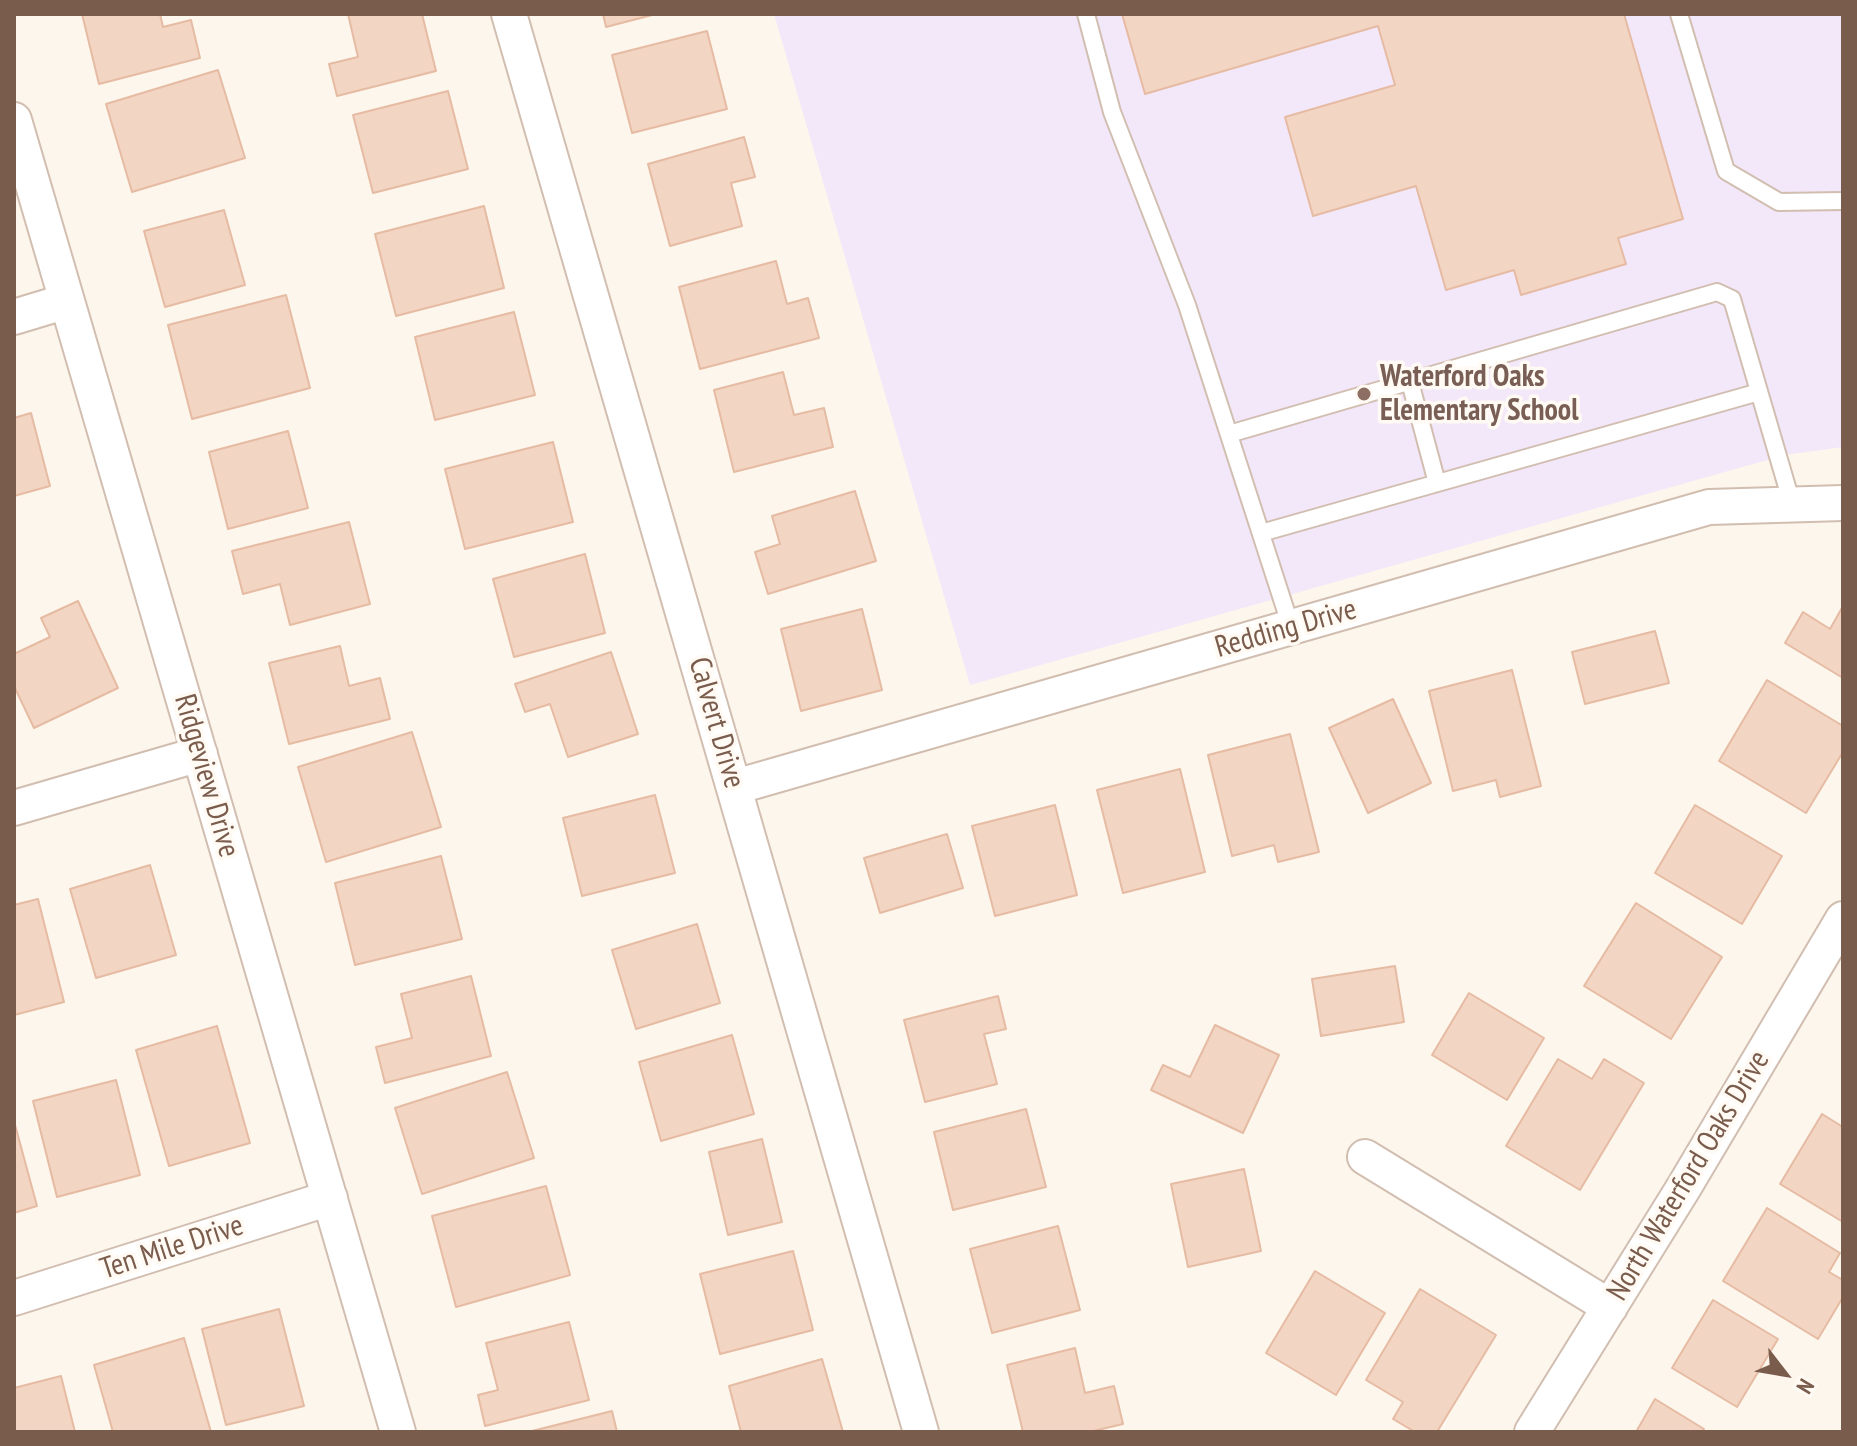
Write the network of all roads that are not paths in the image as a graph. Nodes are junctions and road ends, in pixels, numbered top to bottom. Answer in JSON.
{"nodes":[{"id":1,"x":509,"y":14,"type":"edge"},
{"id":2,"x":1086,"y":14,"type":"edge"},
{"id":3,"x":1679,"y":14,"type":"edge"},
{"id":4,"x":14,"y":120,"type":"edge"},
{"id":5,"x":1843,"y":201,"type":"edge"},
{"id":6,"x":67,"y":301,"type":"junction"},
{"id":7,"x":14,"y":317,"type":"edge"},
{"id":8,"x":1410,"y":382,"type":"junction"},
{"id":9,"x":1759,"y":392,"type":"junction"},
{"id":10,"x":1229,"y":434,"type":"junction"},
{"id":11,"x":1437,"y":483,"type":"junction"},
{"id":12,"x":1843,"y":503,"type":"edge"},
{"id":13,"x":1792,"y":504,"type":"junction"},
{"id":14,"x":1261,"y":533,"type":"junction"},
{"id":15,"x":1291,"y":627,"type":"junction"},
{"id":16,"x":200,"y":754,"type":"junction"},
{"id":17,"x":735,"y":787,"type":"junction"},
{"id":18,"x":14,"y":808,"type":"edge"},
{"id":19,"x":1843,"y":919,"type":"edge"},
{"id":20,"x":1365,"y":1157,"type":"dead end"},
{"id":21,"x":330,"y":1198,"type":"junction"},
{"id":22,"x":14,"y":1298,"type":"edge"},
{"id":23,"x":1610,"y":1307,"type":"junction"},
{"id":24,"x":398,"y":1432,"type":"edge"},
{"id":25,"x":921,"y":1432,"type":"edge"},
{"id":26,"x":1532,"y":1432,"type":"edge"}],
"edges":[{"from":1,"to":17,"type":"street","name":"Calvert Drive"},
{"from":2,"to":10,"type":"lane"},
{"from":3,"to":5,"type":"lane"},
{"from":4,"to":6,"type":"street","name":"Ridgeview Drive"},
{"from":6,"to":7,"type":"street"},
{"from":6,"to":16,"type":"street","name":"Ridgeview Drive"},
{"from":8,"to":9,"type":"lane"},
{"from":8,"to":10,"type":"lane"},
{"from":8,"to":11,"type":"lane"},
{"from":9,"to":11,"type":"lane"},
{"from":9,"to":13,"type":"lane"},
{"from":10,"to":14,"type":"lane"},
{"from":11,"to":14,"type":"lane"},
{"from":12,"to":13,"type":"street","name":"Redding Drive"},
{"from":13,"to":15,"type":"street","name":"Redding Drive"},
{"from":14,"to":15,"type":"lane"},
{"from":15,"to":17,"type":"street","name":"Redding Drive"},
{"from":16,"to":18,"type":"street"},
{"from":16,"to":21,"type":"street","name":"Ridgeview Drive"},
{"from":17,"to":25,"type":"street","name":"Calvert Drive"},
{"from":19,"to":23,"type":"street","name":"North Waterford Oaks Drive"},
{"from":20,"to":23,"type":"street"},
{"from":21,"to":22,"type":"street","name":"Ten Mile Drive"},
{"from":21,"to":24,"type":"street","name":"Ridgeview Drive"},
{"from":23,"to":26,"type":"street","name":"North Waterford Oaks Drive"}]}
